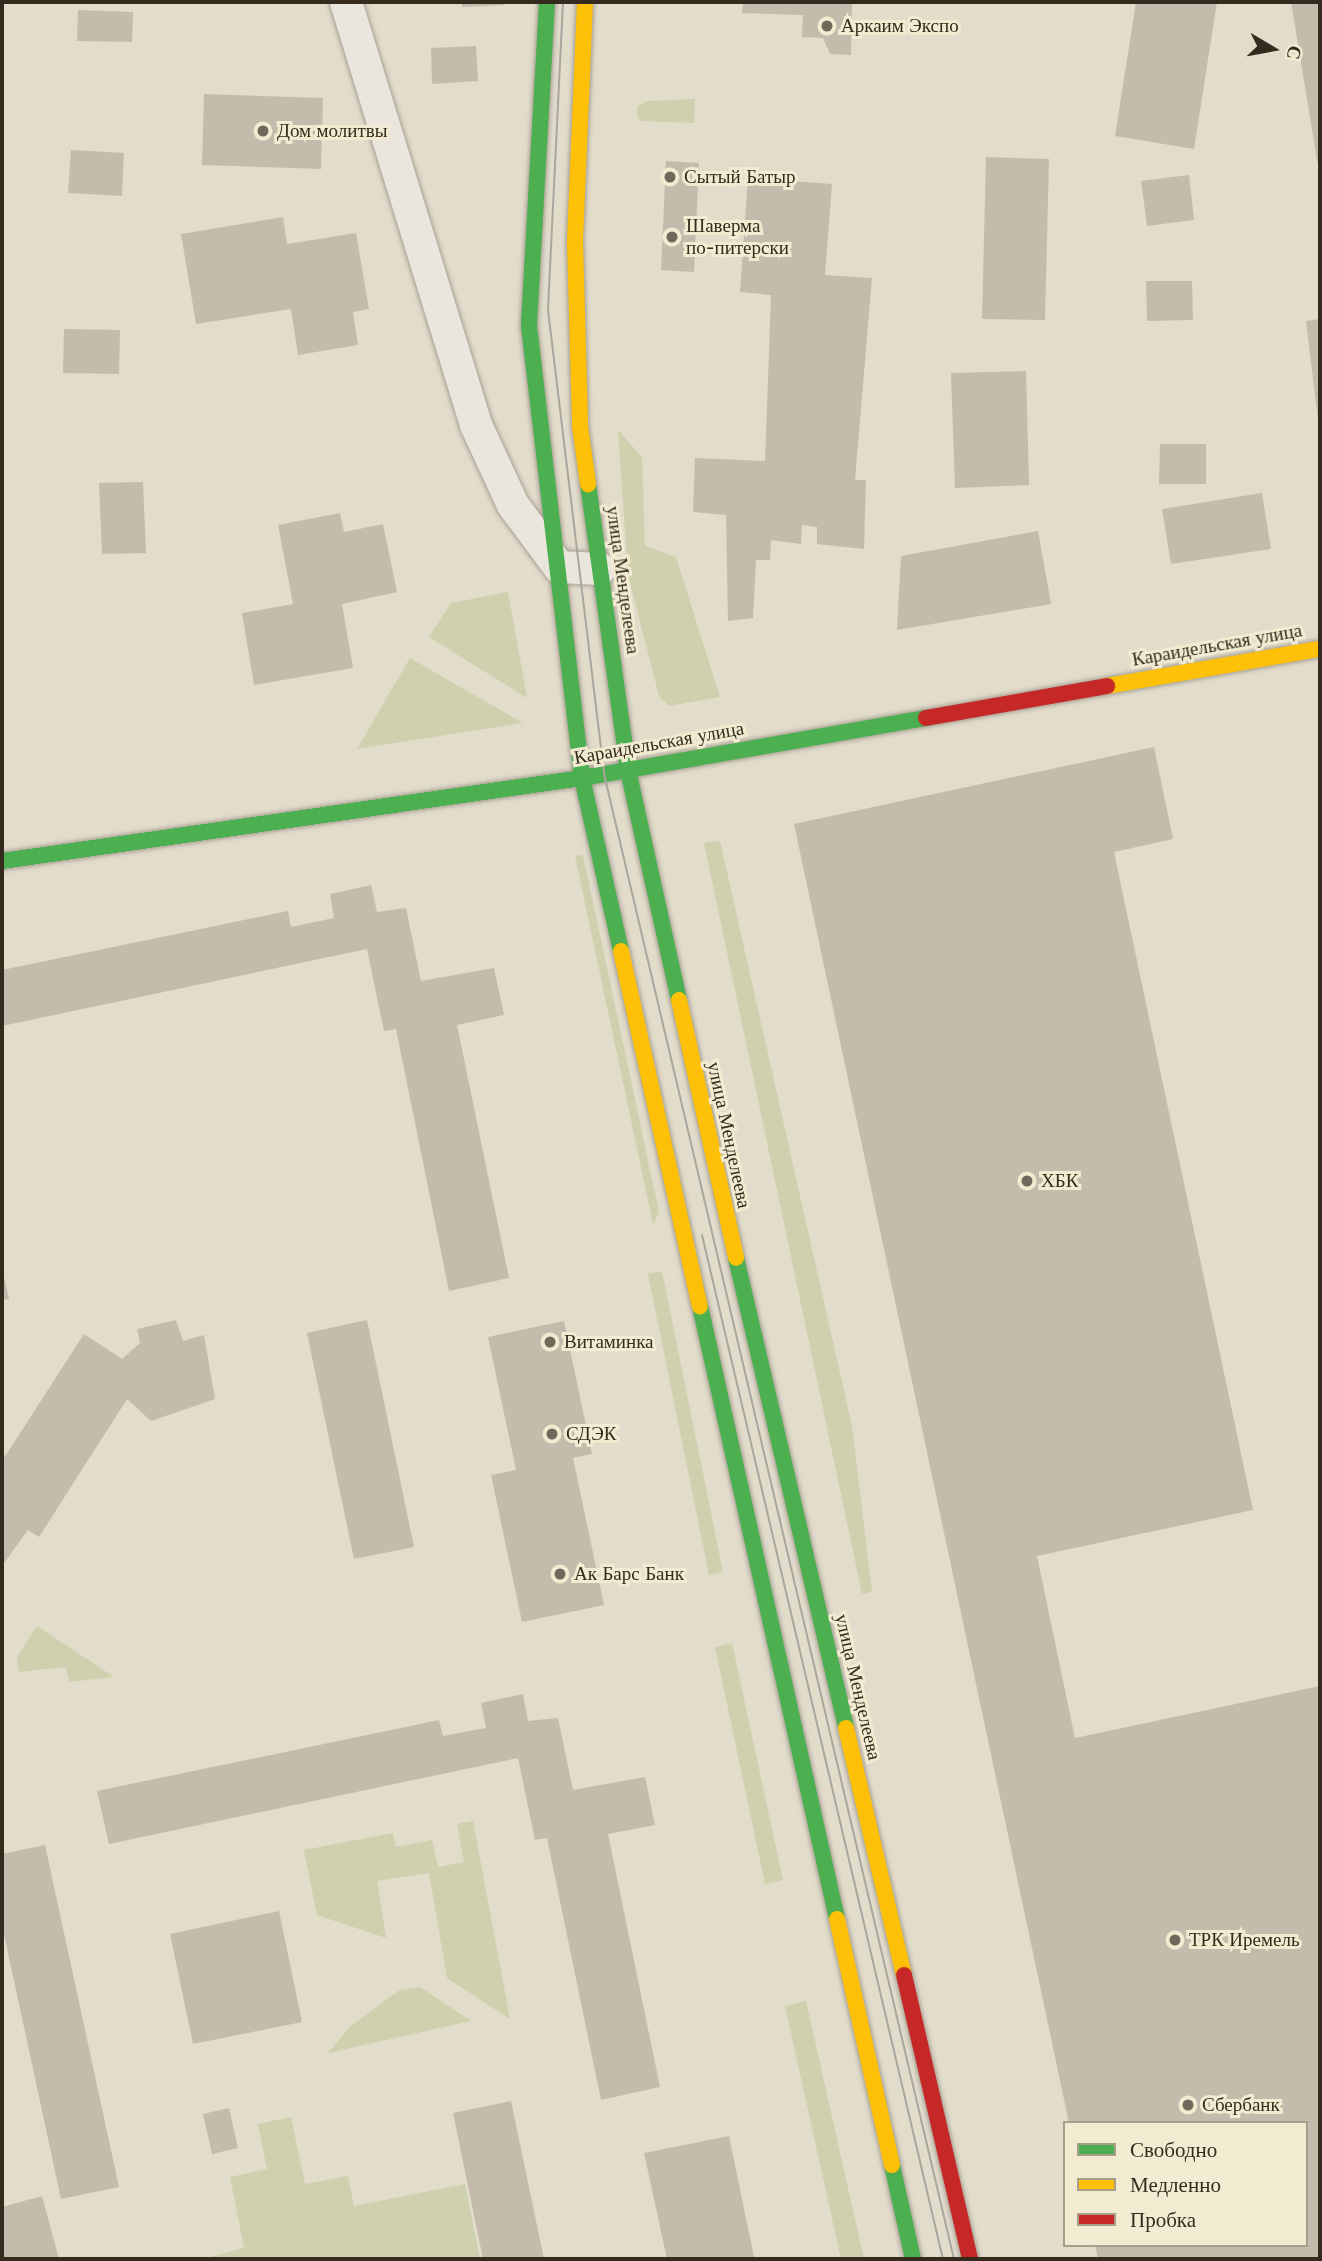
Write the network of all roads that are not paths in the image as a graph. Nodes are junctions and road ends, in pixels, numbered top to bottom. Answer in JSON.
{"nodes":[{"id":1,"x":346,"y":2,"type":"edge"},
{"id":2,"x":547,"y":2,"type":"edge"},
{"id":3,"x":585,"y":2,"type":"edge"},
{"id":4,"x":559,"y":567,"type":"junction"},
{"id":5,"x":600,"y":569,"type":"junction"},
{"id":6,"x":1320,"y":649,"type":"edge"},
{"id":7,"x":628,"y":770,"type":"junction"},
{"id":8,"x":582,"y":778,"type":"junction"},
{"id":9,"x":2,"y":861,"type":"edge"},
{"id":10,"x":913,"y":2259,"type":"edge"},
{"id":11,"x":971,"y":2259,"type":"edge"}],
"edges":[{"from":1,"to":4,"type":"street"},
{"from":2,"to":4,"type":"main road"},
{"from":3,"to":5,"type":"main road","name":"улица Менделеева"},
{"from":4,"to":5,"type":"street"},
{"from":4,"to":8,"type":"main road"},
{"from":5,"to":7,"type":"main road","name":"улица Менделеева"},
{"from":6,"to":7,"type":"main road","name":"Караидельская улица"},
{"from":7,"to":8,"type":"main road","name":"Караидельская улица"},
{"from":7,"to":11,"type":"main road","name":"улица Менделеева"},
{"from":8,"to":9,"type":"main road","name":"Караидельская улица"},
{"from":8,"to":10,"type":"main road"}]}
